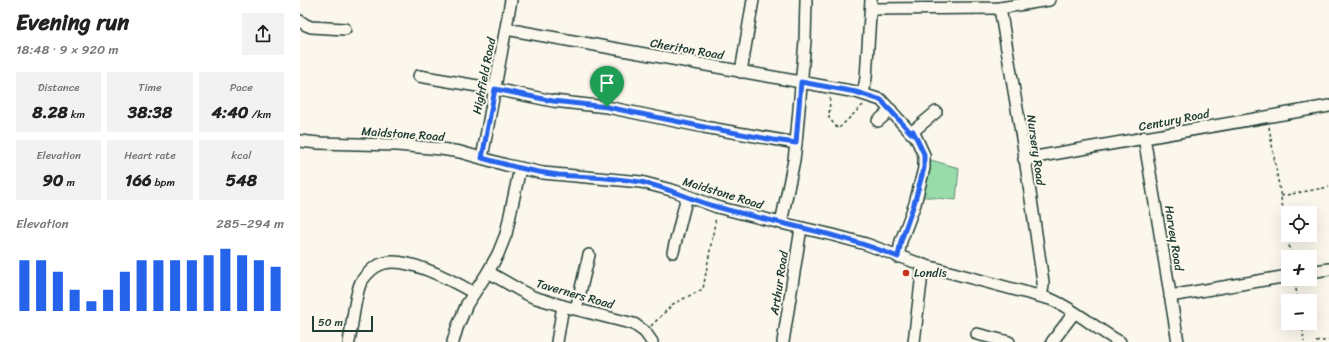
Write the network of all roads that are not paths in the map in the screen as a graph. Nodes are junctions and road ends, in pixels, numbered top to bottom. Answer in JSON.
{"nodes":[{"id":1,"x":512,"y":0,"type":"edge"},
{"id":2,"x":753,"y":0,"type":"edge"},
{"id":3,"x":806,"y":0,"type":"edge"},
{"id":4,"x":1049,"y":0,"type":"edge"},
{"id":5,"x":871,"y":5,"type":"edge"},
{"id":6,"x":1000,"y":8,"type":"junction"},
{"id":7,"x":300,"y":21,"type":"edge"},
{"id":8,"x":344,"y":29,"type":"dead end"},
{"id":9,"x":506,"y":29,"type":"junction"},
{"id":10,"x":741,"y":72,"type":"junction"},
{"id":11,"x":419,"y":76,"type":"dead end"},
{"id":12,"x":801,"y":82,"type":"junction"},
{"id":13,"x":495,"y":89,"type":"junction"},
{"id":14,"x":867,"y":96,"type":"junction"},
{"id":15,"x":1329,"y":106,"type":"edge"},
{"id":16,"x":891,"y":110,"type":"junction"},
{"id":17,"x":936,"y":112,"type":"dead end"},
{"id":18,"x":878,"y":121,"type":"dead end"},
{"id":19,"x":913,"y":131,"type":"junction"},
{"id":20,"x":1144,"y":137,"type":"junction"},
{"id":21,"x":300,"y":140,"type":"edge"},
{"id":22,"x":796,"y":143,"type":"junction"},
{"id":23,"x":482,"y":158,"type":"junction"},
{"id":24,"x":1024,"y":159,"type":"junction"},
{"id":25,"x":520,"y":168,"type":"junction"},
{"id":26,"x":687,"y":196,"type":"junction"},
{"id":27,"x":781,"y":224,"type":"junction"},
{"id":28,"x":801,"y":228,"type":"junction"},
{"id":29,"x":673,"y":252,"type":"dead end"},
{"id":30,"x":589,"y":255,"type":"dead end"},
{"id":31,"x":898,"y":257,"type":"junction"},
{"id":32,"x":923,"y":265,"type":"junction"},
{"id":33,"x":1329,"y":269,"type":"edge"},
{"id":34,"x":1317,"y":271,"type":"edge"},
{"id":35,"x":488,"y":272,"type":"junction"},
{"id":36,"x":1281,"y":277,"type":"edge"},
{"id":37,"x":474,"y":293,"type":"junction"},
{"id":38,"x":1040,"y":296,"type":"junction"},
{"id":39,"x":1170,"y":296,"type":"junction"},
{"id":40,"x":563,"y":306,"type":"junction"},
{"id":41,"x":576,"y":309,"type":"junction"},
{"id":42,"x":1074,"y":313,"type":"junction"},
{"id":43,"x":977,"y":334,"type":"dead end"},
{"id":44,"x":349,"y":342,"type":"edge"},
{"id":45,"x":453,"y":342,"type":"edge"},
{"id":46,"x":557,"y":342,"type":"edge"},
{"id":47,"x":652,"y":342,"type":"edge"},
{"id":48,"x":784,"y":342,"type":"edge"},
{"id":49,"x":914,"y":342,"type":"edge"},
{"id":50,"x":1009,"y":342,"type":"edge"},
{"id":51,"x":1052,"y":342,"type":"edge"},
{"id":52,"x":1120,"y":342,"type":"edge"},
{"id":53,"x":1178,"y":342,"type":"edge"}],
"edges":[{"from":1,"to":9,"type":"street","name":"Highfield Road"},
{"from":2,"to":10,"type":"street"},
{"from":3,"to":12,"type":"street"},
{"from":4,"to":6,"type":"street"},
{"from":5,"to":6,"type":"street"},
{"from":5,"to":14,"type":"street"},
{"from":6,"to":24,"type":"street","name":"Nursery Road"},
{"from":7,"to":8,"type":"street"},
{"from":9,"to":10,"type":"street","name":"Cheriton Road"},
{"from":9,"to":13,"type":"street","name":"Highfield Road"},
{"from":10,"to":12,"type":"street","name":"Cheriton Road"},
{"from":11,"to":13,"type":"street"},
{"from":12,"to":14,"type":"street","name":"Cheriton Road"},
{"from":12,"to":22,"type":"street"},
{"from":13,"to":22,"type":"street"},
{"from":13,"to":23,"type":"street","name":"Highfield Road"},
{"from":14,"to":16,"type":"street"},
{"from":15,"to":20,"type":"street","name":"Century Road"},
{"from":16,"to":18,"type":"street"},
{"from":16,"to":19,"type":"street"},
{"from":17,"to":19,"type":"street"},
{"from":19,"to":31,"type":"street"},
{"from":20,"to":24,"type":"street","name":"Century Road"},
{"from":20,"to":39,"type":"street","name":"Harvey Road"},
{"from":21,"to":23,"type":"street","name":"Maidstone Road"},
{"from":22,"to":27,"type":"street"},
{"from":23,"to":25,"type":"street","name":"Maidstone Road"},
{"from":24,"to":38,"type":"street","name":"Nursery Road"},
{"from":25,"to":26,"type":"street","name":"Maidstone Road"},
{"from":25,"to":35,"type":"street"},
{"from":26,"to":27,"type":"street","name":"Maidstone Road"},
{"from":26,"to":29,"type":"street"},
{"from":27,"to":28,"type":"street","name":"Maidstone Road"},
{"from":28,"to":31,"type":"street","name":"Maidstone Road"},
{"from":28,"to":48,"type":"street","name":"Arthur Road"},
{"from":30,"to":41,"type":"street"},
{"from":31,"to":32,"type":"street","name":"Maidstone Road"},
{"from":32,"to":38,"type":"street","name":"Maidstone Road"},
{"from":32,"to":49,"type":"street"},
{"from":33,"to":34,"type":"street"},
{"from":35,"to":37,"type":"street"},
{"from":35,"to":40,"type":"street","name":"Taverners Road"},
{"from":36,"to":39,"type":"street"},
{"from":37,"to":44,"type":"street"},
{"from":37,"to":45,"type":"street"},
{"from":38,"to":42,"type":"street","name":"Maidstone Road"},
{"from":39,"to":53,"type":"street","name":"Harvey Road"},
{"from":40,"to":41,"type":"street","name":"Taverners Road"},
{"from":40,"to":46,"type":"street"},
{"from":41,"to":47,"type":"street","name":"Taverners Road"},
{"from":42,"to":51,"type":"street"},
{"from":42,"to":52,"type":"street","name":"Maidstone Road"},
{"from":43,"to":50,"type":"street"}]}
